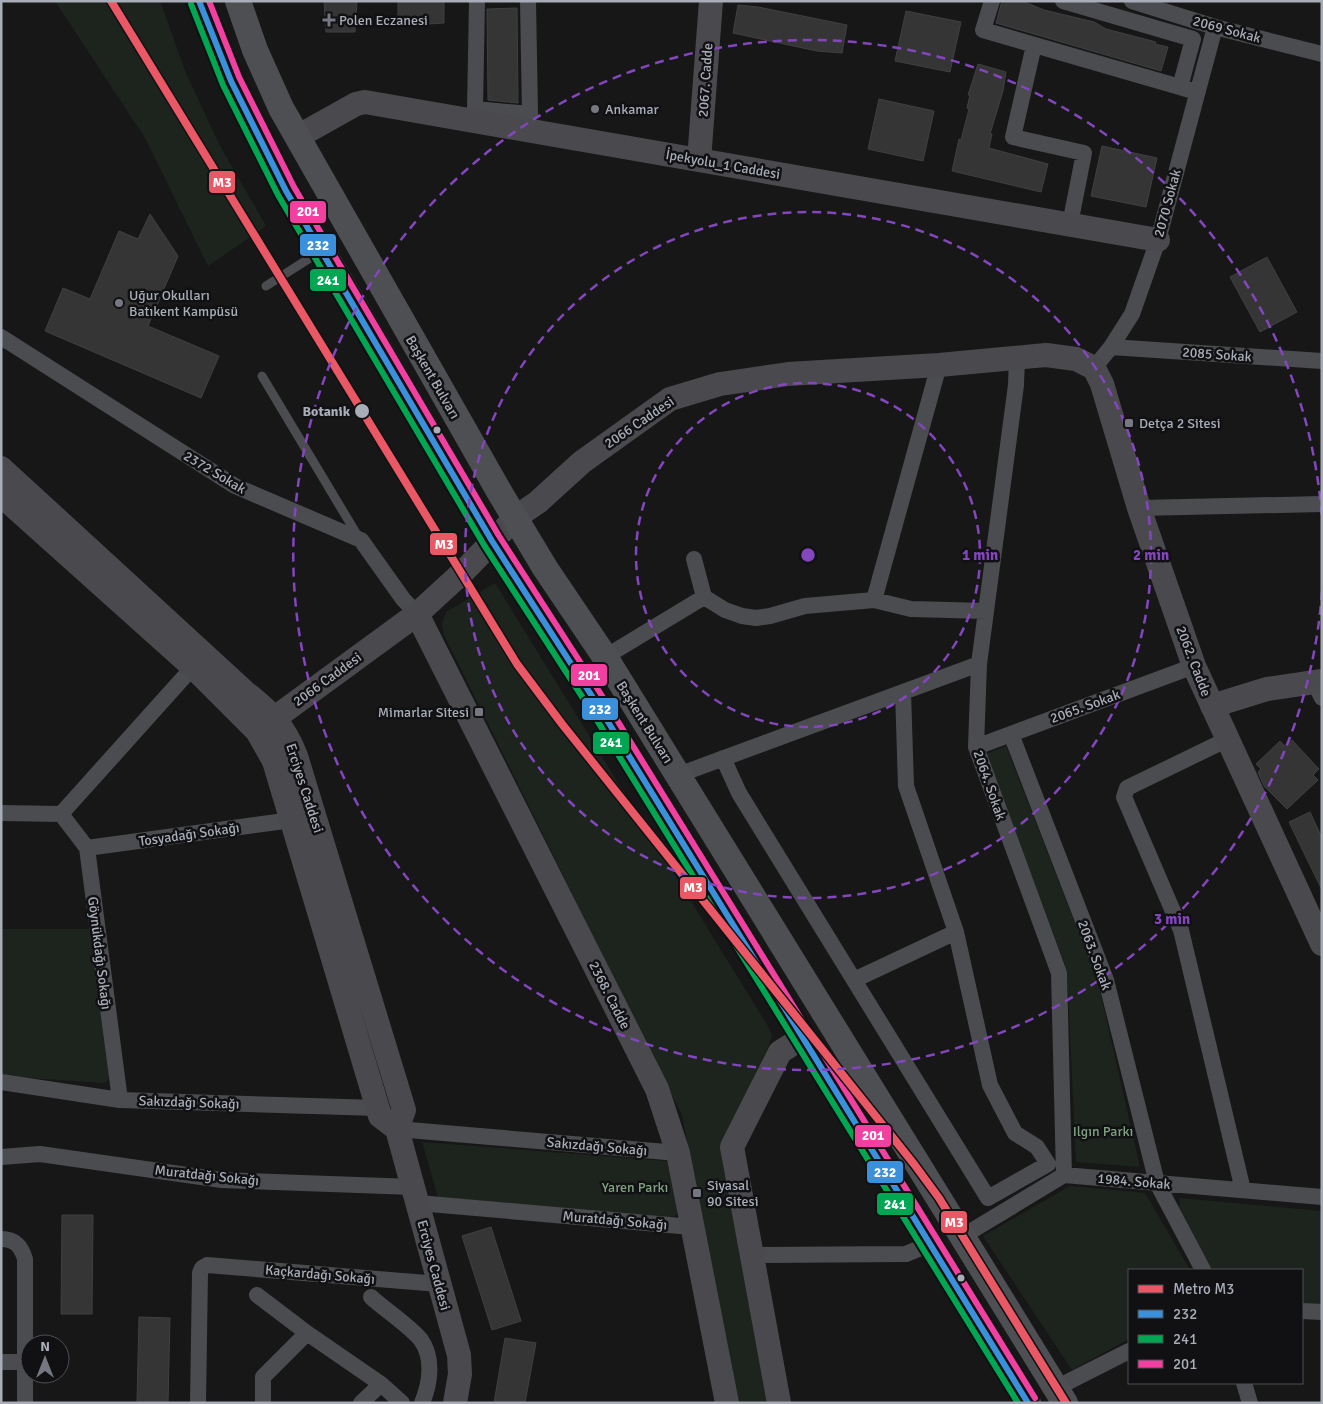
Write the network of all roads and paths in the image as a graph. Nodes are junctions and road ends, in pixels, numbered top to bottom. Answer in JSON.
{"nodes":[{"id":1,"x":199,"y":1,"type":"edge"},
{"id":2,"x":238,"y":1,"type":"edge"},
{"id":3,"x":477,"y":1,"type":"edge"},
{"id":4,"x":528,"y":1,"type":"edge"},
{"id":5,"x":711,"y":1,"type":"edge"},
{"id":6,"x":992,"y":1,"type":"edge"},
{"id":7,"x":1063,"y":1,"type":"edge"},
{"id":8,"x":1132,"y":1,"type":"edge"},
{"id":9,"x":1214,"y":27,"type":"junction"},
{"id":10,"x":1034,"y":45,"type":"junction"},
{"id":11,"x":1322,"y":54,"type":"edge"},
{"id":12,"x":1180,"y":88,"type":"junction"},
{"id":13,"x":1197,"y":92,"type":"junction"},
{"id":14,"x":297,"y":137,"type":"junction"},
{"id":15,"x":699,"y":160,"type":"junction"},
{"id":16,"x":1070,"y":224,"type":"junction"},
{"id":17,"x":1158,"y":240,"type":"junction"},
{"id":18,"x":322,"y":250,"type":"junction"},
{"id":19,"x":266,"y":286,"type":"dead end"},
{"id":20,"x":1,"y":337,"type":"edge"},
{"id":21,"x":1111,"y":347,"type":"junction"},
{"id":22,"x":1017,"y":357,"type":"junction"},
{"id":23,"x":1322,"y":361,"type":"edge"},
{"id":24,"x":939,"y":365,"type":"junction"},
{"id":25,"x":1094,"y":368,"type":"junction"},
{"id":26,"x":262,"y":376,"type":"dead end"},
{"id":27,"x":1,"y":468,"type":"edge"},
{"id":28,"x":1,"y":495,"type":"edge"},
{"id":29,"x":1322,"y":504,"type":"edge"},
{"id":30,"x":1139,"y":508,"type":"junction"},
{"id":31,"x":515,"y":518,"type":"junction"},
{"id":32,"x":361,"y":540,"type":"junction"},
{"id":33,"x":492,"y":541,"type":"junction"},
{"id":34,"x":694,"y":559,"type":"dead end"},
{"id":35,"x":704,"y":597,"type":"junction"},
{"id":36,"x":874,"y":600,"type":"junction"},
{"id":37,"x":986,"y":611,"type":"junction"},
{"id":38,"x":417,"y":614,"type":"junction"},
{"id":39,"x":605,"y":657,"type":"junction"},
{"id":40,"x":979,"y":664,"type":"junction"},
{"id":41,"x":1194,"y":666,"type":"junction"},
{"id":42,"x":193,"y":667,"type":"junction"},
{"id":43,"x":1319,"y":687,"type":"edge"},
{"id":44,"x":903,"y":692,"type":"junction"},
{"id":45,"x":1212,"y":706,"type":"junction"},
{"id":46,"x":266,"y":724,"type":"junction"},
{"id":47,"x":1011,"y":734,"type":"junction"},
{"id":48,"x":1226,"y":740,"type":"junction"},
{"id":49,"x":976,"y":746,"type":"junction"},
{"id":50,"x":723,"y":758,"type":"junction"},
{"id":51,"x":678,"y":775,"type":"junction"},
{"id":52,"x":1,"y":812,"type":"edge"},
{"id":53,"x":60,"y":814,"type":"junction"},
{"id":54,"x":292,"y":820,"type":"junction"},
{"id":55,"x":87,"y":848,"type":"junction"},
{"id":56,"x":956,"y":932,"type":"junction"},
{"id":57,"x":1322,"y":944,"type":"edge"},
{"id":58,"x":854,"y":980,"type":"junction"},
{"id":59,"x":802,"y":1038,"type":"junction"},
{"id":60,"x":1,"y":1082,"type":"edge"},
{"id":61,"x":120,"y":1100,"type":"junction"},
{"id":62,"x":378,"y":1108,"type":"junction"},
{"id":63,"x":397,"y":1129,"type":"junction"},
{"id":64,"x":678,"y":1153,"type":"junction"},
{"id":65,"x":1,"y":1157,"type":"edge"},
{"id":66,"x":1064,"y":1175,"type":"junction"},
{"id":67,"x":1157,"y":1183,"type":"junction"},
{"id":68,"x":1243,"y":1190,"type":"junction"},
{"id":69,"x":415,"y":1195,"type":"junction"},
{"id":70,"x":1322,"y":1197,"type":"edge"},
{"id":71,"x":692,"y":1227,"type":"junction"},
{"id":72,"x":962,"y":1236,"type":"junction"},
{"id":73,"x":1,"y":1239,"type":"edge"},
{"id":74,"x":930,"y":1244,"type":"junction"},
{"id":75,"x":752,"y":1255,"type":"junction"},
{"id":76,"x":1202,"y":1269,"type":"edge"},
{"id":77,"x":439,"y":1284,"type":"junction"},
{"id":78,"x":258,"y":1295,"type":"dead end"},
{"id":79,"x":371,"y":1297,"type":"dead end"},
{"id":80,"x":1303,"y":1311,"type":"edge"},
{"id":81,"x":1322,"y":1312,"type":"edge"},
{"id":82,"x":307,"y":1333,"type":"junction"},
{"id":83,"x":25,"y":1334,"type":"edge"},
{"id":84,"x":1128,"y":1352,"type":"edge"},
{"id":85,"x":1,"y":1362,"type":"edge"},
{"id":86,"x":20,"y":1362,"type":"edge"},
{"id":87,"x":25,"y":1384,"type":"edge"},
{"id":88,"x":381,"y":1384,"type":"junction"},
{"id":89,"x":1244,"y":1384,"type":"edge"},
{"id":90,"x":1060,"y":1396,"type":"edge"},
{"id":91,"x":25,"y":1403,"type":"edge"},
{"id":92,"x":198,"y":1403,"type":"edge"},
{"id":93,"x":263,"y":1403,"type":"edge"},
{"id":94,"x":360,"y":1403,"type":"edge"},
{"id":95,"x":402,"y":1403,"type":"edge"},
{"id":96,"x":422,"y":1403,"type":"edge"},
{"id":97,"x":455,"y":1403,"type":"edge"},
{"id":98,"x":727,"y":1403,"type":"edge"},
{"id":99,"x":780,"y":1403,"type":"edge"},
{"id":100,"x":1028,"y":1403,"type":"edge"},
{"id":101,"x":1250,"y":1403,"type":"edge"}],
"edges":[{"from":1,"to":18,"type":"main road"},
{"from":2,"to":14,"type":"main road","name":"Başkent Bulvarı"},
{"from":3,"to":4,"type":"street"},
{"from":5,"to":15,"type":"street","name":"2067. Cadde"},
{"from":6,"to":10,"type":"street"},
{"from":7,"to":12,"type":"street"},
{"from":8,"to":9,"type":"street","name":"2069 Sokak"},
{"from":9,"to":11,"type":"street","name":"2069 Sokak"},
{"from":9,"to":13,"type":"street","name":"2070 Sokak"},
{"from":10,"to":12,"type":"street"},
{"from":10,"to":16,"type":"street"},
{"from":12,"to":13,"type":"street"},
{"from":13,"to":17,"type":"street","name":"2070 Sokak"},
{"from":14,"to":15,"type":"street","name":"İpekyolu_1 Caddesi"},
{"from":14,"to":31,"type":"main road","name":"Başkent Bulvarı"},
{"from":15,"to":16,"type":"street","name":"İpekyolu_1 Caddesi"},
{"from":16,"to":17,"type":"street","name":"İpekyolu_1 Caddesi"},
{"from":17,"to":21,"type":"street","name":"2070 Sokak"},
{"from":18,"to":19,"type":"lane"},
{"from":18,"to":33,"type":"main road"},
{"from":20,"to":32,"type":"street","name":"2372 Sokak"},
{"from":21,"to":23,"type":"street","name":"2085 Sokak"},
{"from":21,"to":25,"type":"street","name":"2070 Sokak"},
{"from":22,"to":24,"type":"street","name":"2066 Caddesi"},
{"from":22,"to":25,"type":"street","name":"2066 Caddesi"},
{"from":22,"to":37,"type":"street","name":"2064. Sokak"},
{"from":24,"to":31,"type":"street","name":"2066 Caddesi"},
{"from":24,"to":36,"type":"street"},
{"from":25,"to":30,"type":"street","name":"2062. Cadde"},
{"from":26,"to":32,"type":"lane"},
{"from":27,"to":46,"type":"street","name":"Erciyes Caddesi"},
{"from":28,"to":42,"type":"street","name":"Erciyes Caddesi"},
{"from":29,"to":30,"type":"street"},
{"from":30,"to":41,"type":"street","name":"2062. Cadde"},
{"from":31,"to":33,"type":"street","name":"2066 Caddesi"},
{"from":31,"to":39,"type":"main road","name":"Başkent Bulvarı"},
{"from":32,"to":38,"type":"street"},
{"from":33,"to":38,"type":"street","name":"2066 Caddesi"},
{"from":33,"to":59,"type":"main road"},
{"from":34,"to":35,"type":"street"},
{"from":35,"to":36,"type":"street"},
{"from":35,"to":39,"type":"street"},
{"from":36,"to":37,"type":"street"},
{"from":37,"to":40,"type":"street","name":"2064. Sokak"},
{"from":38,"to":46,"type":"street","name":"2066 Caddesi"},
{"from":38,"to":64,"type":"street","name":"2368. Cadde"},
{"from":39,"to":51,"type":"main road","name":"Başkent Bulvarı"},
{"from":40,"to":44,"type":"street"},
{"from":40,"to":49,"type":"street","name":"2064. Sokak"},
{"from":41,"to":45,"type":"street","name":"2062. Cadde"},
{"from":41,"to":47,"type":"street","name":"2065. Sokak"},
{"from":42,"to":46,"type":"street","name":"Erciyes Caddesi"},
{"from":42,"to":53,"type":"street"},
{"from":43,"to":45,"type":"street"},
{"from":44,"to":50,"type":"street"},
{"from":44,"to":56,"type":"street"},
{"from":45,"to":48,"type":"street","name":"2062. Cadde"},
{"from":46,"to":54,"type":"street","name":"Erciyes Caddesi"},
{"from":46,"to":63,"type":"street","name":"Erciyes Caddesi"},
{"from":47,"to":49,"type":"street","name":"2065. Sokak"},
{"from":47,"to":67,"type":"street","name":"2063. Sokak"},
{"from":48,"to":57,"type":"street","name":"2062. Cadde"},
{"from":48,"to":68,"type":"street"},
{"from":49,"to":66,"type":"street","name":"2064. Sokak"},
{"from":50,"to":51,"type":"street"},
{"from":50,"to":58,"type":"street"},
{"from":51,"to":72,"type":"main road","name":"Başkent Bulvarı"},
{"from":52,"to":53,"type":"street"},
{"from":53,"to":55,"type":"street"},
{"from":54,"to":55,"type":"street","name":"Tosyadağı Sokağı"},
{"from":54,"to":62,"type":"street","name":"Erciyes Caddesi"},
{"from":55,"to":61,"type":"street","name":"Göynükdağı Sokağı"},
{"from":56,"to":58,"type":"street"},
{"from":56,"to":58,"type":"street"},
{"from":59,"to":74,"type":"main road"},
{"from":59,"to":75,"type":"street"},
{"from":60,"to":61,"type":"street","name":"Sakızdağı Sokağı"},
{"from":61,"to":62,"type":"street","name":"Sakızdağı Sokağı"},
{"from":62,"to":63,"type":"street","name":"Erciyes Caddesi"},
{"from":63,"to":64,"type":"street","name":"Sakızdağı Sokağı"},
{"from":63,"to":69,"type":"street","name":"Erciyes Caddesi"},
{"from":64,"to":71,"type":"street","name":"2368. Cadde"},
{"from":65,"to":69,"type":"street","name":"Muratdağı Sokağı"},
{"from":66,"to":67,"type":"street","name":"1984. Sokak"},
{"from":66,"to":72,"type":"street"},
{"from":67,"to":68,"type":"street","name":"1984. Sokak"},
{"from":67,"to":76,"type":"street","name":"2063. Sokak"},
{"from":68,"to":70,"type":"street","name":"1984. Sokak"},
{"from":69,"to":71,"type":"street","name":"Muratdağı Sokağı"},
{"from":69,"to":77,"type":"street","name":"Erciyes Caddesi"},
{"from":71,"to":98,"type":"street","name":"2368. Cadde"},
{"from":72,"to":90,"type":"main road","name":"Başkent Bulvarı"},
{"from":73,"to":83,"type":"street"},
{"from":74,"to":75,"type":"street"},
{"from":74,"to":100,"type":"main road"},
{"from":75,"to":99,"type":"street"},
{"from":77,"to":92,"type":"street","name":"Kaçkardağı Sokağı"},
{"from":77,"to":97,"type":"street","name":"Erciyes Caddesi"},
{"from":78,"to":82,"type":"street"},
{"from":79,"to":96,"type":"street"},
{"from":80,"to":81,"type":"street"},
{"from":82,"to":88,"type":"street"},
{"from":82,"to":93,"type":"street"},
{"from":84,"to":90,"type":"street"},
{"from":85,"to":86,"type":"street"},
{"from":87,"to":91,"type":"street"},
{"from":88,"to":94,"type":"street"},
{"from":88,"to":95,"type":"street"},
{"from":89,"to":101,"type":"street"}]}
